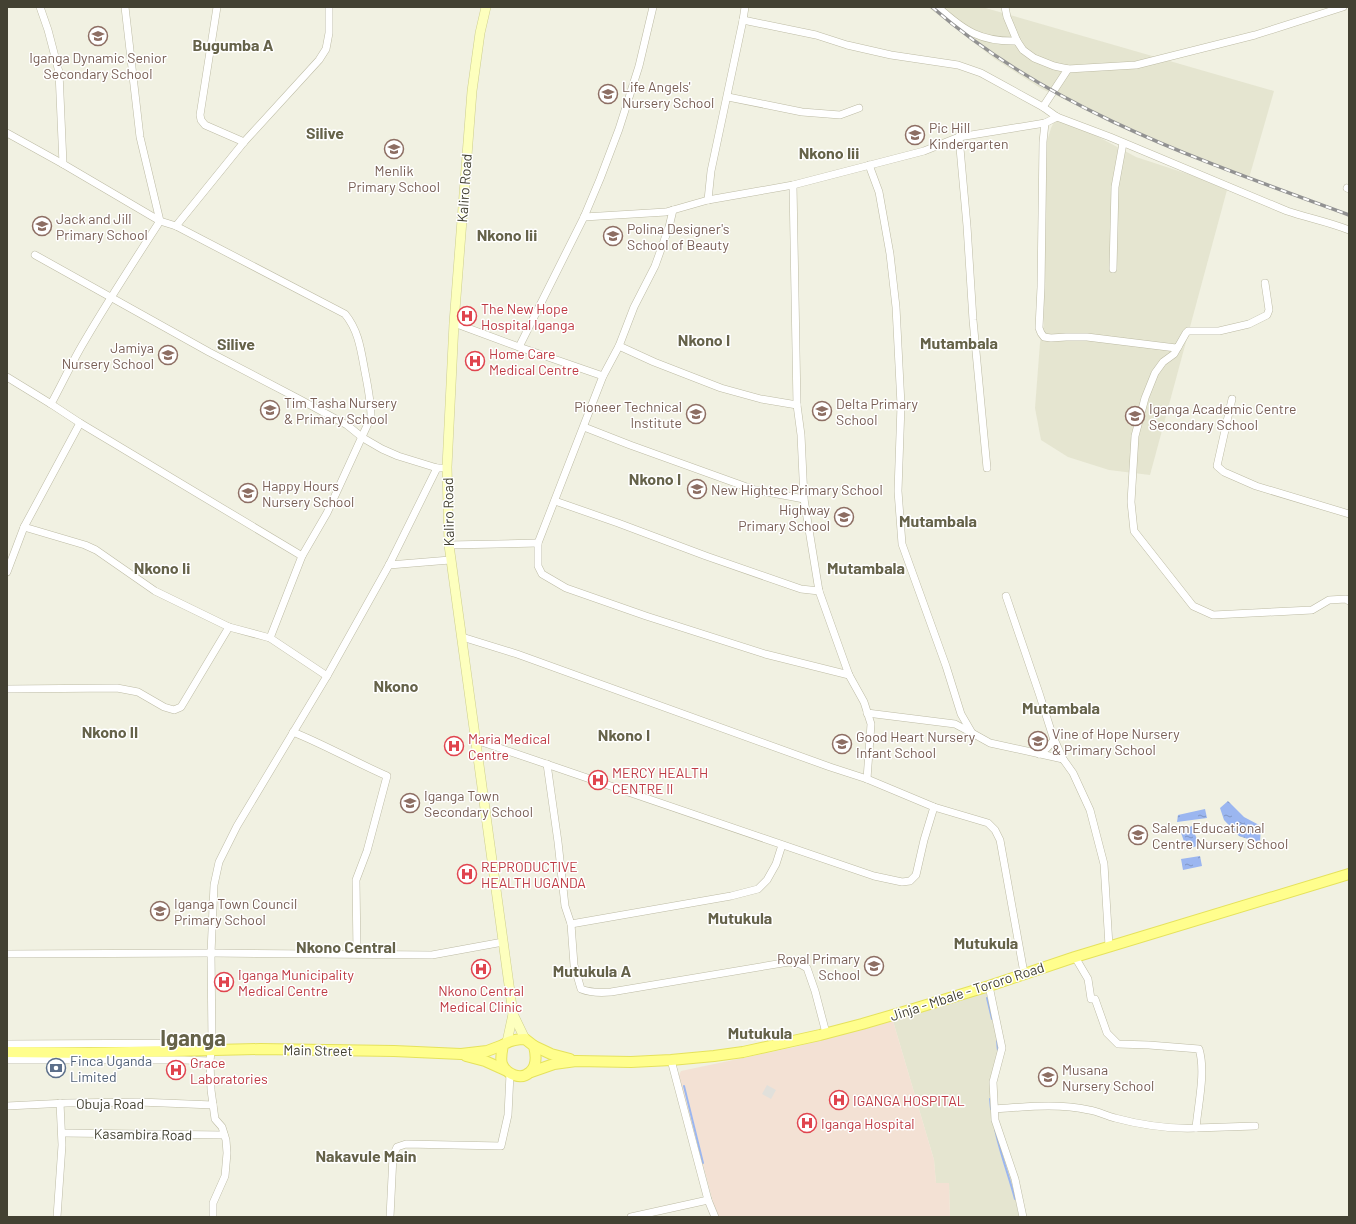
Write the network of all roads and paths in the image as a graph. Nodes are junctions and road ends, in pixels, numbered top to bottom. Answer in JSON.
{"nodes":[{"id":1,"x":40,"y":7,"type":"edge"},
{"id":2,"x":125,"y":7,"type":"edge"},
{"id":3,"x":216,"y":7,"type":"edge"},
{"id":4,"x":329,"y":7,"type":"edge"},
{"id":5,"x":486,"y":7,"type":"edge"},
{"id":6,"x":653,"y":7,"type":"edge"},
{"id":7,"x":745,"y":7,"type":"edge"},
{"id":8,"x":938,"y":7,"type":"edge"},
{"id":9,"x":1005,"y":7,"type":"edge"},
{"id":10,"x":1343,"y":7,"type":"edge"},
{"id":11,"x":744,"y":20,"type":"junction"},
{"id":12,"x":1017,"y":41,"type":"junction"},
{"id":13,"x":1068,"y":69,"type":"junction"},
{"id":14,"x":728,"y":97,"type":"junction"},
{"id":15,"x":1043,"y":107,"type":"junction"},
{"id":16,"x":859,"y":108,"type":"dead end"},
{"id":17,"x":1057,"y":117,"type":"junction"},
{"id":18,"x":1045,"y":122,"type":"junction"},
{"id":19,"x":7,"y":133,"type":"edge"},
{"id":20,"x":959,"y":137,"type":"junction"},
{"id":21,"x":244,"y":142,"type":"junction"},
{"id":22,"x":1123,"y":143,"type":"junction"},
{"id":23,"x":63,"y":164,"type":"junction"},
{"id":24,"x":870,"y":165,"type":"junction"},
{"id":25,"x":793,"y":185,"type":"junction"},
{"id":26,"x":708,"y":200,"type":"junction"},
{"id":27,"x":673,"y":210,"type":"junction"},
{"id":28,"x":584,"y":217,"type":"junction"},
{"id":29,"x":160,"y":221,"type":"junction"},
{"id":30,"x":176,"y":226,"type":"junction"},
{"id":31,"x":1349,"y":230,"type":"edge"},
{"id":32,"x":35,"y":255,"type":"dead end"},
{"id":33,"x":1113,"y":269,"type":"dead end"},
{"id":34,"x":1265,"y":283,"type":"dead end"},
{"id":35,"x":110,"y":297,"type":"junction"},
{"id":36,"x":454,"y":323,"type":"junction"},
{"id":37,"x":619,"y":346,"type":"junction"},
{"id":38,"x":518,"y":347,"type":"junction"},
{"id":39,"x":1178,"y":347,"type":"junction"},
{"id":40,"x":603,"y":376,"type":"junction"},
{"id":41,"x":7,"y":378,"type":"edge"},
{"id":42,"x":1232,"y":400,"type":"dead end"},
{"id":43,"x":51,"y":404,"type":"junction"},
{"id":44,"x":797,"y":405,"type":"junction"},
{"id":45,"x":80,"y":423,"type":"junction"},
{"id":46,"x":584,"y":427,"type":"junction"},
{"id":47,"x":363,"y":438,"type":"junction"},
{"id":48,"x":447,"y":467,"type":"junction"},
{"id":49,"x":438,"y":468,"type":"junction"},
{"id":50,"x":987,"y":468,"type":"dead end"},
{"id":51,"x":804,"y":500,"type":"junction"},
{"id":52,"x":555,"y":501,"type":"junction"},
{"id":53,"x":1349,"y":514,"type":"edge"},
{"id":54,"x":24,"y":527,"type":"junction"},
{"id":55,"x":538,"y":543,"type":"junction"},
{"id":56,"x":449,"y":545,"type":"junction"},
{"id":57,"x":302,"y":556,"type":"junction"},
{"id":58,"x":450,"y":560,"type":"junction"},
{"id":59,"x":389,"y":565,"type":"junction"},
{"id":60,"x":7,"y":572,"type":"edge"},
{"id":61,"x":820,"y":591,"type":"junction"},
{"id":62,"x":1006,"y":596,"type":"dead end"},
{"id":63,"x":1349,"y":601,"type":"edge"},
{"id":64,"x":229,"y":627,"type":"junction"},
{"id":65,"x":462,"y":637,"type":"junction"},
{"id":66,"x":270,"y":638,"type":"junction"},
{"id":67,"x":849,"y":675,"type":"junction"},
{"id":68,"x":327,"y":676,"type":"junction"},
{"id":69,"x":7,"y":689,"type":"edge"},
{"id":70,"x":868,"y":713,"type":"junction"},
{"id":71,"x":293,"y":732,"type":"junction"},
{"id":72,"x":972,"y":733,"type":"junction"},
{"id":73,"x":476,"y":740,"type":"junction"},
{"id":74,"x":1054,"y":740,"type":"junction"},
{"id":75,"x":1039,"y":754,"type":"junction"},
{"id":76,"x":1063,"y":759,"type":"junction"},
{"id":77,"x":547,"y":764,"type":"junction"},
{"id":78,"x":867,"y":779,"type":"junction"},
{"id":79,"x":934,"y":807,"type":"junction"},
{"id":80,"x":782,"y":845,"type":"junction"},
{"id":81,"x":1349,"y":874,"type":"edge"},
{"id":82,"x":571,"y":924,"type":"junction"},
{"id":83,"x":503,"y":942,"type":"junction"},
{"id":84,"x":1109,"y":946,"type":"junction"},
{"id":85,"x":211,"y":953,"type":"junction"},
{"id":86,"x":357,"y":953,"type":"junction"},
{"id":87,"x":7,"y":954,"type":"edge"},
{"id":88,"x":1074,"y":957,"type":"junction"},
{"id":89,"x":1024,"y":973,"type":"junction"},
{"id":90,"x":989,"y":986,"type":"junction"},
{"id":91,"x":513,"y":1014,"type":"junction"},
{"id":92,"x":826,"y":1033,"type":"junction"},
{"id":93,"x":525,"y":1039,"type":"junction"},
{"id":94,"x":7,"y":1044,"type":"edge"},
{"id":95,"x":505,"y":1044,"type":"junction"},
{"id":96,"x":212,"y":1046,"type":"junction"},
{"id":97,"x":534,"y":1046,"type":"junction"},
{"id":98,"x":7,"y":1052,"type":"edge"},
{"id":99,"x":461,"y":1054,"type":"junction"},
{"id":100,"x":7,"y":1060,"type":"edge"},
{"id":101,"x":671,"y":1060,"type":"junction"},
{"id":102,"x":210,"y":1061,"type":"junction"},
{"id":103,"x":576,"y":1061,"type":"junction"},
{"id":104,"x":508,"y":1072,"type":"junction"},
{"id":105,"x":531,"y":1072,"type":"junction"},
{"id":106,"x":60,"y":1103,"type":"junction"},
{"id":107,"x":213,"y":1105,"type":"junction"},
{"id":108,"x":7,"y":1106,"type":"edge"},
{"id":109,"x":995,"y":1109,"type":"junction"},
{"id":110,"x":1255,"y":1126,"type":"dead end"},
{"id":111,"x":1196,"y":1128,"type":"junction"},
{"id":112,"x":62,"y":1133,"type":"junction"},
{"id":113,"x":224,"y":1135,"type":"junction"},
{"id":114,"x":708,"y":1200,"type":"junction"},
{"id":115,"x":57,"y":1217,"type":"edge"},
{"id":116,"x":213,"y":1217,"type":"edge"},
{"id":117,"x":390,"y":1217,"type":"edge"},
{"id":118,"x":631,"y":1217,"type":"edge"},
{"id":119,"x":715,"y":1217,"type":"edge"},
{"id":120,"x":1023,"y":1217,"type":"edge"}],
"edges":[{"from":1,"to":23,"type":"street"},
{"from":2,"to":29,"type":"street"},
{"from":3,"to":21,"type":"street"},
{"from":4,"to":21,"type":"street"},
{"from":5,"to":36,"type":"main road","name":"Kaliro Road"},
{"from":6,"to":28,"type":"street"},
{"from":7,"to":11,"type":"street"},
{"from":8,"to":12,"type":"street"},
{"from":9,"to":12,"type":"street"},
{"from":10,"to":13,"type":"street"},
{"from":11,"to":14,"type":"street"},
{"from":11,"to":15,"type":"street"},
{"from":12,"to":13,"type":"street"},
{"from":13,"to":15,"type":"street"},
{"from":14,"to":16,"type":"street"},
{"from":14,"to":26,"type":"street"},
{"from":15,"to":17,"type":"street"},
{"from":17,"to":18,"type":"street"},
{"from":17,"to":22,"type":"street"},
{"from":18,"to":20,"type":"street"},
{"from":18,"to":39,"type":"street"},
{"from":19,"to":23,"type":"street"},
{"from":20,"to":24,"type":"street"},
{"from":20,"to":50,"type":"street"},
{"from":21,"to":30,"type":"street"},
{"from":22,"to":31,"type":"street"},
{"from":22,"to":33,"type":"street"},
{"from":23,"to":29,"type":"street"},
{"from":24,"to":25,"type":"street"},
{"from":24,"to":72,"type":"street"},
{"from":25,"to":26,"type":"street"},
{"from":25,"to":44,"type":"street"},
{"from":26,"to":27,"type":"street"},
{"from":27,"to":28,"type":"street"},
{"from":27,"to":37,"type":"street"},
{"from":28,"to":38,"type":"street"},
{"from":29,"to":30,"type":"street"},
{"from":29,"to":35,"type":"street"},
{"from":30,"to":47,"type":"street"},
{"from":32,"to":35,"type":"street"},
{"from":34,"to":39,"type":"street"},
{"from":35,"to":43,"type":"street"},
{"from":35,"to":47,"type":"street"},
{"from":36,"to":38,"type":"street"},
{"from":36,"to":48,"type":"main road","name":"Kaliro Road"},
{"from":37,"to":40,"type":"street"},
{"from":37,"to":44,"type":"street"},
{"from":38,"to":40,"type":"street"},
{"from":39,"to":63,"type":"street"},
{"from":40,"to":46,"type":"street"},
{"from":41,"to":43,"type":"street"},
{"from":42,"to":53,"type":"street"},
{"from":43,"to":45,"type":"street"},
{"from":44,"to":51,"type":"street"},
{"from":45,"to":54,"type":"street"},
{"from":45,"to":57,"type":"street"},
{"from":46,"to":51,"type":"street"},
{"from":46,"to":52,"type":"street"},
{"from":47,"to":49,"type":"street"},
{"from":47,"to":57,"type":"street"},
{"from":48,"to":49,"type":"street"},
{"from":48,"to":56,"type":"main road","name":"Kaliro Road"},
{"from":49,"to":59,"type":"street"},
{"from":51,"to":61,"type":"street"},
{"from":52,"to":55,"type":"street"},
{"from":52,"to":61,"type":"street"},
{"from":54,"to":60,"type":"street"},
{"from":54,"to":64,"type":"street"},
{"from":55,"to":56,"type":"street"},
{"from":55,"to":67,"type":"street"},
{"from":56,"to":58,"type":"main road","name":"Kaliro Road"},
{"from":57,"to":66,"type":"street"},
{"from":58,"to":59,"type":"street"},
{"from":58,"to":65,"type":"main road","name":"Kaliro Road"},
{"from":59,"to":68,"type":"street"},
{"from":61,"to":67,"type":"street"},
{"from":62,"to":74,"type":"street"},
{"from":64,"to":66,"type":"street"},
{"from":64,"to":69,"type":"street"},
{"from":65,"to":73,"type":"main road","name":"Kaliro Road"},
{"from":65,"to":78,"type":"street"},
{"from":66,"to":68,"type":"street"},
{"from":67,"to":70,"type":"street"},
{"from":68,"to":71,"type":"street"},
{"from":70,"to":72,"type":"street"},
{"from":70,"to":78,"type":"street"},
{"from":71,"to":85,"type":"street"},
{"from":71,"to":86,"type":"street"},
{"from":72,"to":75,"type":"street"},
{"from":73,"to":77,"type":"street"},
{"from":73,"to":83,"type":"main road","name":"Kaliro Road"},
{"from":74,"to":75,"type":"street"},
{"from":74,"to":76,"type":"street"},
{"from":75,"to":76,"type":"street"},
{"from":76,"to":84,"type":"street"},
{"from":77,"to":80,"type":"street"},
{"from":77,"to":82,"type":"street"},
{"from":78,"to":79,"type":"street"},
{"from":79,"to":80,"type":"street"},
{"from":79,"to":89,"type":"street"},
{"from":80,"to":82,"type":"street"},
{"from":81,"to":84,"type":"main road","name":"Jinja - Mbale - Tororo Road"},
{"from":82,"to":92,"type":"street"},
{"from":83,"to":86,"type":"street"},
{"from":83,"to":91,"type":"main road","name":"Kaliro Road"},
{"from":84,"to":88,"type":"main road","name":"Jinja - Mbale - Tororo Road"},
{"from":85,"to":86,"type":"street"},
{"from":85,"to":87,"type":"street"},
{"from":85,"to":96,"type":"street"},
{"from":88,"to":89,"type":"main road","name":"Jinja - Mbale - Tororo Road"},
{"from":88,"to":111,"type":"street"},
{"from":89,"to":90,"type":"main road","name":"Jinja - Mbale - Tororo Road"},
{"from":90,"to":92,"type":"main road","name":"Jinja - Mbale - Tororo Road"},
{"from":90,"to":109,"type":"street"},
{"from":91,"to":93,"type":"main road","name":"Kaliro Road"},
{"from":91,"to":95,"type":"main road","name":"Kaliro Road"},
{"from":92,"to":101,"type":"main road","name":"Jinja - Mbale - Tororo Road"},
{"from":93,"to":95,"type":"main road"},
{"from":93,"to":97,"type":"main road"},
{"from":94,"to":96,"type":"street","name":"Main Street"},
{"from":95,"to":99,"type":"main road"},
{"from":95,"to":104,"type":"main road"},
{"from":96,"to":98,"type":"main road","name":"Main Street"},
{"from":96,"to":99,"type":"main road","name":"Main Street"},
{"from":96,"to":102,"type":"street"},
{"from":97,"to":103,"type":"main road","name":"Jinja - Mbale - Tororo Road"},
{"from":97,"to":105,"type":"main road"},
{"from":99,"to":104,"type":"main road"},
{"from":100,"to":102,"type":"street"},
{"from":101,"to":103,"type":"main road","name":"Jinja - Mbale - Tororo Road"},
{"from":101,"to":114,"type":"street"},
{"from":102,"to":107,"type":"street"},
{"from":103,"to":105,"type":"main road","name":"Jinja - Mbale - Tororo Road"},
{"from":104,"to":105,"type":"main road"},
{"from":104,"to":117,"type":"street"},
{"from":106,"to":107,"type":"street","name":"Obuja Road"},
{"from":106,"to":108,"type":"street","name":"Obuja Road"},
{"from":106,"to":112,"type":"street"},
{"from":107,"to":113,"type":"street"},
{"from":109,"to":111,"type":"street"},
{"from":109,"to":120,"type":"street"},
{"from":110,"to":111,"type":"street"},
{"from":112,"to":113,"type":"street","name":"Kasambira Road"},
{"from":112,"to":115,"type":"street"},
{"from":113,"to":116,"type":"street"},
{"from":114,"to":118,"type":"street"},
{"from":114,"to":119,"type":"street"}]}
